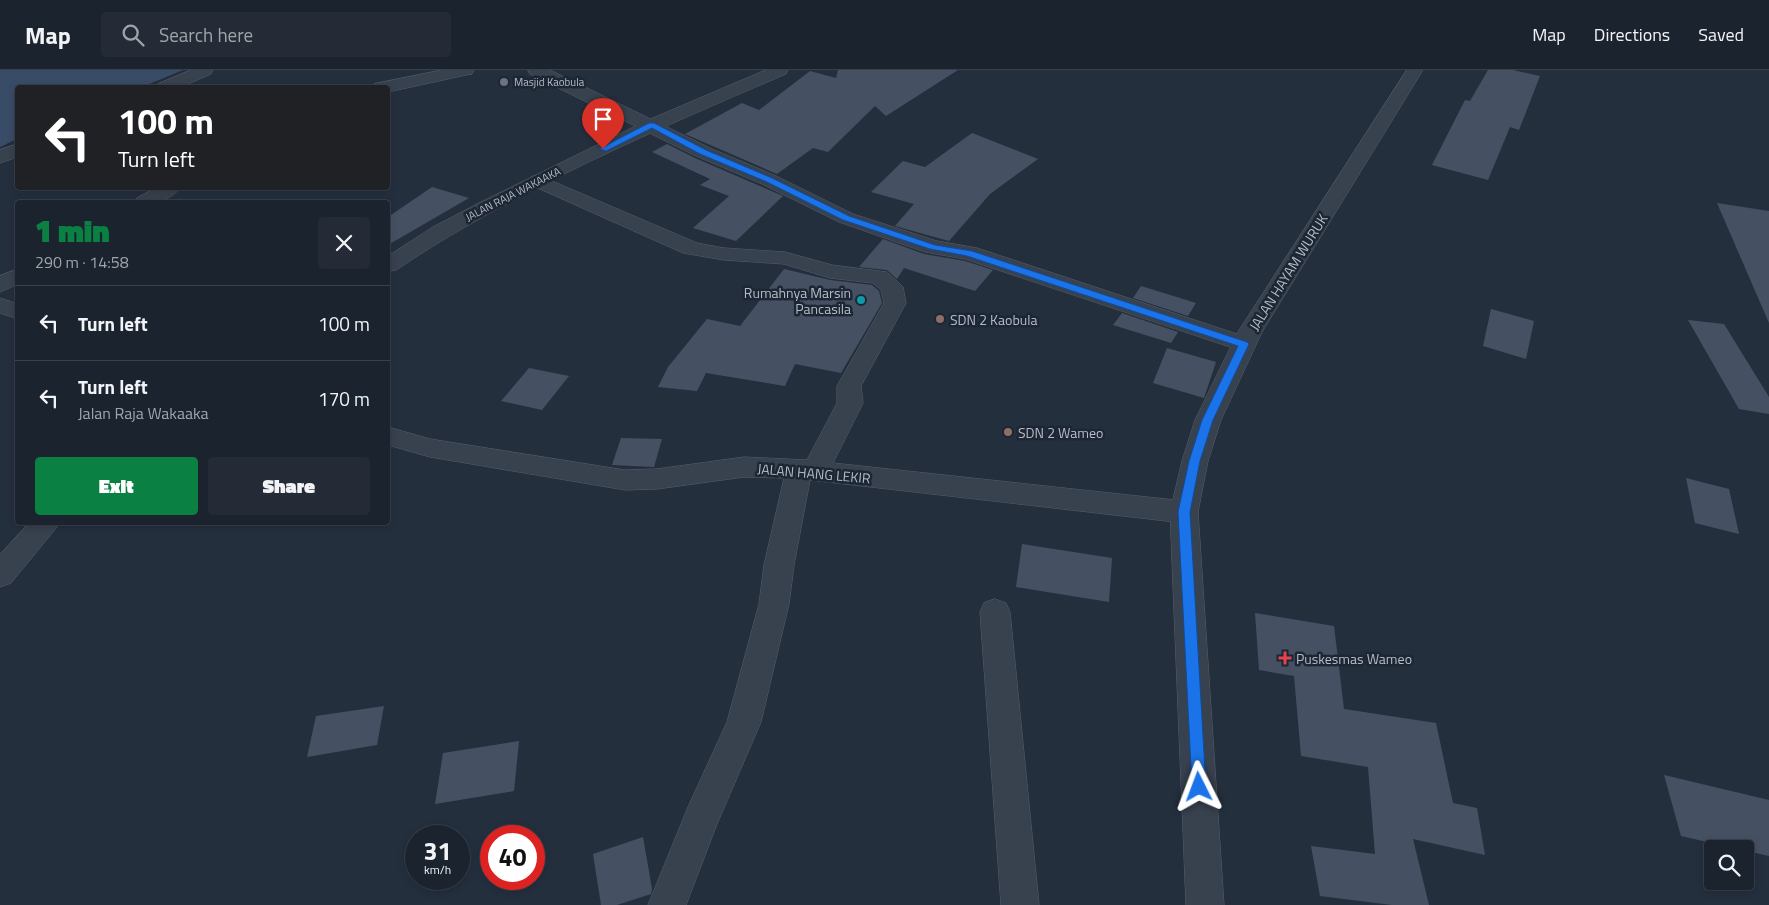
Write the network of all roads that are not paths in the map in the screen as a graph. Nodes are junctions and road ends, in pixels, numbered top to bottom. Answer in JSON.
{"nodes":[{"id":1,"x":205,"y":70,"type":"edge"},
{"id":2,"x":404,"y":70,"type":"edge"},
{"id":3,"x":466,"y":70,"type":"edge"},
{"id":4,"x":536,"y":70,"type":"edge"},
{"id":5,"x":780,"y":70,"type":"edge"},
{"id":6,"x":1415,"y":70,"type":"edge"},
{"id":7,"x":171,"y":85,"type":"edge"},
{"id":8,"x":379,"y":85,"type":"edge"},
{"id":9,"x":390,"y":86,"type":"edge"},
{"id":10,"x":652,"y":125,"type":"junction"},
{"id":11,"x":15,"y":151,"type":"edge"},
{"id":12,"x":0,"y":158,"type":"edge"},
{"id":13,"x":538,"y":181,"type":"junction"},
{"id":14,"x":166,"y":190,"type":"edge"},
{"id":15,"x":148,"y":200,"type":"edge"},
{"id":16,"x":390,"y":264,"type":"edge"},
{"id":17,"x":15,"y":277,"type":"edge"},
{"id":18,"x":0,"y":285,"type":"edge"},
{"id":19,"x":0,"y":305,"type":"edge"},
{"id":20,"x":15,"y":311,"type":"edge"},
{"id":21,"x":1244,"y":344,"type":"junction"},
{"id":22,"x":390,"y":437,"type":"edge"},
{"id":23,"x":807,"y":470,"type":"junction"},
{"id":24,"x":1184,"y":512,"type":"junction"},
{"id":25,"x":44,"y":525,"type":"edge"},
{"id":26,"x":0,"y":574,"type":"edge"},
{"id":27,"x":995,"y":612,"type":"dead end"},
{"id":28,"x":667,"y":905,"type":"edge"},
{"id":29,"x":1020,"y":905,"type":"edge"},
{"id":30,"x":1205,"y":905,"type":"edge"}],
"edges":[{"from":1,"to":7,"type":"street"},
{"from":2,"to":8,"type":"street"},
{"from":3,"to":9,"type":"street"},
{"from":4,"to":10,"type":"street"},
{"from":5,"to":10,"type":"street","name":"JALAN RAJA WAKAAKA"},
{"from":6,"to":21,"type":"street","name":"JALAN HAYAM WURUK"},
{"from":10,"to":13,"type":"street","name":"JALAN RAJA WAKAAKA"},
{"from":10,"to":21,"type":"street"},
{"from":11,"to":12,"type":"street"},
{"from":13,"to":16,"type":"street","name":"JALAN RAJA WAKAAKA"},
{"from":13,"to":23,"type":"street"},
{"from":14,"to":15,"type":"street"},
{"from":17,"to":18,"type":"street"},
{"from":19,"to":20,"type":"street"},
{"from":21,"to":24,"type":"street","name":"JALAN HAYAM WURUK"},
{"from":22,"to":23,"type":"street","name":"JALAN HANG LEKIR"},
{"from":23,"to":24,"type":"street","name":"JALAN HANG LEKIR"},
{"from":23,"to":28,"type":"street"},
{"from":24,"to":30,"type":"street","name":"JALAN HAYAM WURUK"},
{"from":25,"to":26,"type":"street"},
{"from":27,"to":29,"type":"street"}]}
